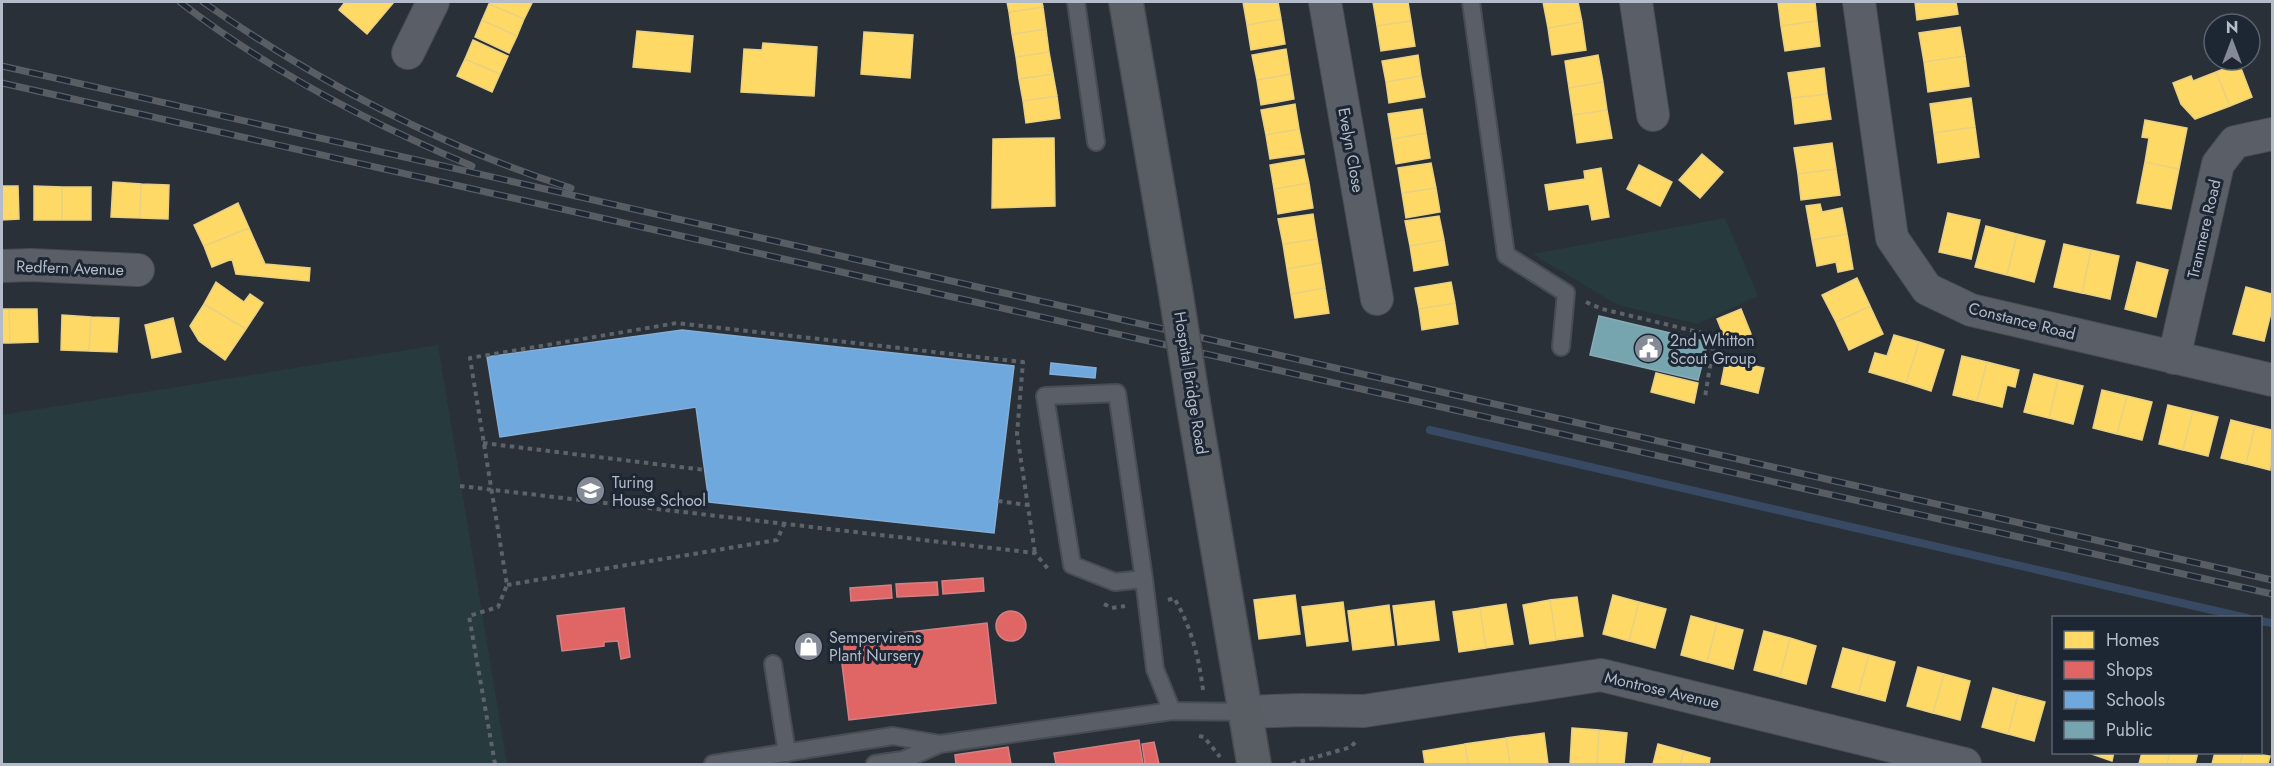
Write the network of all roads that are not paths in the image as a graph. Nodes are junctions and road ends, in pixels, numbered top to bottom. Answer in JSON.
{"nodes":[{"id":1,"x":433,"y":2,"type":"edge"},
{"id":2,"x":1076,"y":2,"type":"edge"},
{"id":3,"x":1126,"y":2,"type":"edge"},
{"id":4,"x":1325,"y":2,"type":"edge"},
{"id":5,"x":1471,"y":2,"type":"edge"},
{"id":6,"x":1636,"y":2,"type":"edge"},
{"id":7,"x":1859,"y":2,"type":"edge"},
{"id":8,"x":408,"y":53,"type":"dead end"},
{"id":9,"x":1653,"y":115,"type":"dead end"},
{"id":10,"x":2272,"y":135,"type":"edge"},
{"id":11,"x":1096,"y":142,"type":"dead end"},
{"id":12,"x":2,"y":266,"type":"edge"},
{"id":13,"x":138,"y":270,"type":"dead end"},
{"id":14,"x":1377,"y":299,"type":"dead end"},
{"id":15,"x":1561,"y":347,"type":"dead end"},
{"id":16,"x":2174,"y":358,"type":"junction"},
{"id":17,"x":2272,"y":380,"type":"edge"},
{"id":18,"x":1144,"y":579,"type":"junction"},
{"id":19,"x":773,"y":664,"type":"dead end"},
{"id":20,"x":1172,"y":711,"type":"junction"},
{"id":21,"x":1246,"y":712,"type":"junction"},
{"id":22,"x":940,"y":744,"type":"junction"},
{"id":23,"x":787,"y":753,"type":"junction"},
{"id":24,"x":713,"y":765,"type":"edge"},
{"id":25,"x":875,"y":765,"type":"edge"},
{"id":26,"x":1254,"y":765,"type":"edge"},
{"id":27,"x":1965,"y":765,"type":"edge"}],
"edges":[{"from":1,"to":8,"type":"street"},
{"from":2,"to":11,"type":"lane"},
{"from":3,"to":21,"type":"main road","name":"Hospital Bridge Road","bridge":true},
{"from":4,"to":14,"type":"street","name":"Evelyn Close"},
{"from":5,"to":15,"type":"lane"},
{"from":6,"to":9,"type":"street"},
{"from":7,"to":16,"type":"street","name":"Constance Road"},
{"from":10,"to":16,"type":"street","name":"Tranmere Road"},
{"from":12,"to":13,"type":"street","name":"Redfern Avenue"},
{"from":16,"to":17,"type":"street","name":"Constance Road"},
{"from":18,"to":18,"type":"lane"},
{"from":18,"to":20,"type":"lane"},
{"from":19,"to":23,"type":"lane"},
{"from":20,"to":21,"type":"lane"},
{"from":20,"to":22,"type":"lane"},
{"from":21,"to":26,"type":"main road","name":"Hospital Bridge Road"},
{"from":21,"to":27,"type":"street","name":"Montrose Avenue"},
{"from":22,"to":23,"type":"lane"},
{"from":22,"to":25,"type":"lane"},
{"from":23,"to":24,"type":"lane"}]}
